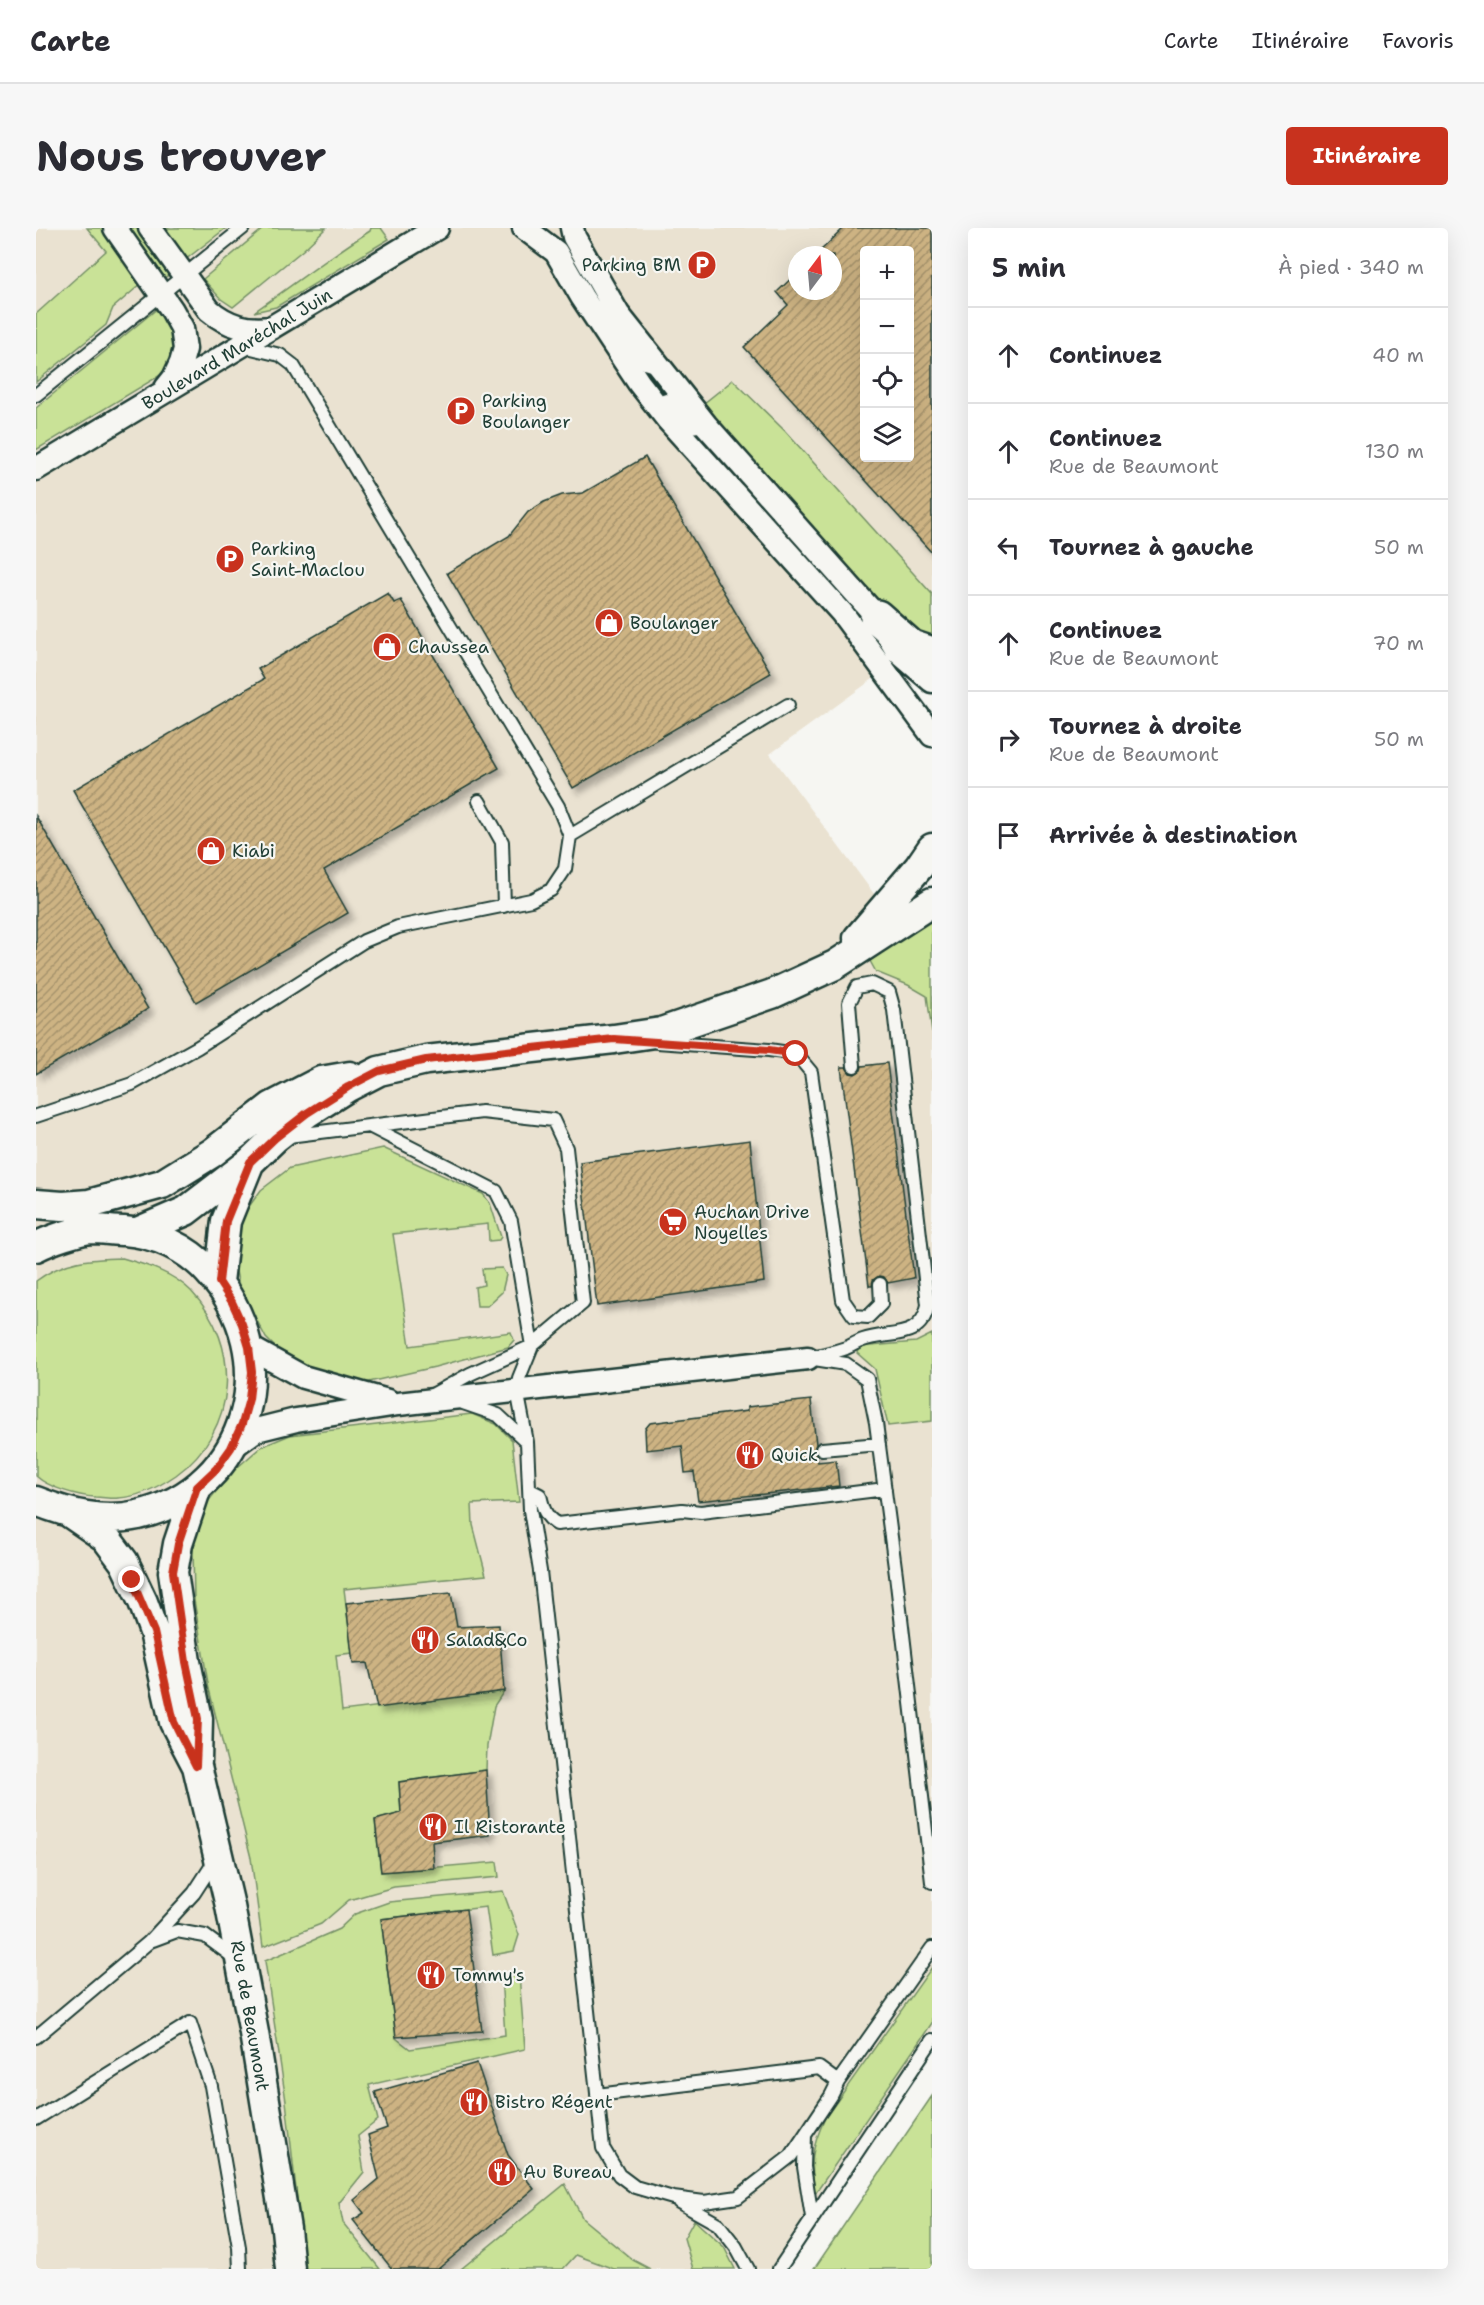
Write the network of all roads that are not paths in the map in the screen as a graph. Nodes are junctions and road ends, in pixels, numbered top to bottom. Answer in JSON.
{"nodes":[{"id":1,"x":115,"y":228,"type":"edge"},
{"id":2,"x":150,"y":228,"type":"edge"},
{"id":3,"x":243,"y":228,"type":"edge"},
{"id":4,"x":437,"y":228,"type":"edge"},
{"id":5,"x":524,"y":228,"type":"edge"},
{"id":6,"x":572,"y":228,"type":"edge"},
{"id":7,"x":184,"y":276,"type":"junction"},
{"id":8,"x":161,"y":294,"type":"junction"},
{"id":9,"x":272,"y":327,"type":"junction"},
{"id":10,"x":605,"y":331,"type":"junction"},
{"id":11,"x":242,"y":346,"type":"junction"},
{"id":12,"x":662,"y":368,"type":"junction"},
{"id":13,"x":639,"y":383,"type":"junction"},
{"id":14,"x":161,"y":393,"type":"junction"},
{"id":15,"x":36,"y":395,"type":"edge"},
{"id":16,"x":706,"y":425,"type":"junction"},
{"id":17,"x":36,"y":469,"type":"edge"},
{"id":18,"x":877,"y":617,"type":"junction"},
{"id":19,"x":932,"y":654,"type":"edge"},
{"id":20,"x":932,"y":681,"type":"edge"},
{"id":21,"x":788,"y":705,"type":"dead end"},
{"id":22,"x":932,"y":735,"type":"edge"},
{"id":23,"x":479,"y":801,"type":"dead end"},
{"id":24,"x":570,"y":836,"type":"junction"},
{"id":25,"x":932,"y":848,"type":"edge"},
{"id":26,"x":932,"y":902,"type":"edge"},
{"id":27,"x":504,"y":906,"type":"junction"},
{"id":28,"x":835,"y":965,"type":"junction"},
{"id":29,"x":614,"y":1039,"type":"junction"},
{"id":30,"x":854,"y":1066,"type":"dead end"},
{"id":31,"x":379,"y":1071,"type":"junction"},
{"id":32,"x":36,"y":1116,"type":"edge"},
{"id":33,"x":369,"y":1126,"type":"junction"},
{"id":34,"x":275,"y":1138,"type":"junction"},
{"id":35,"x":250,"y":1162,"type":"junction"},
{"id":36,"x":36,"y":1204,"type":"edge"},
{"id":37,"x":137,"y":1232,"type":"junction"},
{"id":38,"x":39,"y":1244,"type":"edge"},
{"id":39,"x":219,"y":1282,"type":"junction"},
{"id":40,"x":880,"y":1284,"type":"dead end"},
{"id":41,"x":249,"y":1347,"type":"junction"},
{"id":42,"x":532,"y":1347,"type":"junction"},
{"id":43,"x":808,"y":1358,"type":"junction"},
{"id":44,"x":517,"y":1390,"type":"junction"},
{"id":45,"x":444,"y":1398,"type":"junction"},
{"id":46,"x":421,"y":1401,"type":"junction"},
{"id":47,"x":398,"y":1404,"type":"junction"},
{"id":48,"x":527,"y":1442,"type":"junction"},
{"id":49,"x":879,"y":1444,"type":"junction"},
{"id":50,"x":231,"y":1448,"type":"junction"},
{"id":51,"x":822,"y":1449,"type":"dead end"},
{"id":52,"x":197,"y":1487,"type":"junction"},
{"id":53,"x":885,"y":1489,"type":"junction"},
{"id":54,"x":530,"y":1490,"type":"junction"},
{"id":55,"x":36,"y":1501,"type":"edge"},
{"id":56,"x":70,"y":1514,"type":"junction"},
{"id":57,"x":196,"y":1766,"type":"junction"},
{"id":58,"x":218,"y":1856,"type":"junction"},
{"id":59,"x":932,"y":1882,"type":"edge"},
{"id":60,"x":149,"y":1942,"type":"junction"},
{"id":61,"x":932,"y":1948,"type":"edge"},
{"id":62,"x":240,"y":1962,"type":"junction"},
{"id":63,"x":36,"y":2037,"type":"edge"},
{"id":64,"x":932,"y":2040,"type":"edge"},
{"id":65,"x":838,"y":2082,"type":"junction"},
{"id":66,"x":597,"y":2095,"type":"junction"},
{"id":67,"x":36,"y":2119,"type":"edge"},
{"id":68,"x":806,"y":2135,"type":"junction"},
{"id":69,"x":673,"y":2198,"type":"junction"},
{"id":70,"x":812,"y":2217,"type":"junction"},
{"id":71,"x":240,"y":2269,"type":"edge"},
{"id":72,"x":290,"y":2269,"type":"edge"},
{"id":73,"x":748,"y":2269,"type":"edge"},
{"id":74,"x":779,"y":2269,"type":"edge"}],
"edges":[{"from":1,"to":8,"type":"street"},
{"from":2,"to":7,"type":"street"},
{"from":3,"to":7,"type":"lane"},
{"from":4,"to":9,"type":"street","name":"Boulevard Maréchal Juin"},
{"from":5,"to":10,"type":"street"},
{"from":6,"to":12,"type":"street"},
{"from":7,"to":8,"type":"lane"},
{"from":7,"to":9,"type":"street"},
{"from":8,"to":14,"type":"street"},
{"from":8,"to":15,"type":"lane"},
{"from":9,"to":11,"type":"street","name":"Boulevard Maréchal Juin"},
{"from":10,"to":12,"type":"lane"},
{"from":10,"to":13,"type":"street"},
{"from":11,"to":14,"type":"street","name":"Boulevard Maréchal Juin"},
{"from":11,"to":24,"type":"lane"},
{"from":12,"to":13,"type":"lane"},
{"from":12,"to":16,"type":"street"},
{"from":13,"to":16,"type":"lane"},
{"from":13,"to":22,"type":"street"},
{"from":14,"to":17,"type":"street","name":"Boulevard Maréchal Juin"},
{"from":16,"to":18,"type":"street"},
{"from":18,"to":19,"type":"highway"},
{"from":18,"to":20,"type":"street"},
{"from":21,"to":24,"type":"lane"},
{"from":23,"to":27,"type":"lane"},
{"from":24,"to":27,"type":"lane"},
{"from":25,"to":28,"type":"street"},
{"from":26,"to":28,"type":"street"},
{"from":27,"to":32,"type":"lane"},
{"from":28,"to":29,"type":"street"},
{"from":29,"to":31,"type":"street"},
{"from":29,"to":40,"type":"lane"},
{"from":30,"to":43,"type":"lane"},
{"from":31,"to":34,"type":"street"},
{"from":31,"to":36,"type":"street"},
{"from":33,"to":34,"type":"lane"},
{"from":33,"to":42,"type":"lane"},
{"from":33,"to":42,"type":"lane"},
{"from":34,"to":35,"type":"street"},
{"from":35,"to":37,"type":"street"},
{"from":35,"to":39,"type":"street"},
{"from":37,"to":38,"type":"street"},
{"from":37,"to":39,"type":"street"},
{"from":39,"to":41,"type":"street"},
{"from":41,"to":47,"type":"street"},
{"from":41,"to":50,"type":"street"},
{"from":42,"to":44,"type":"lane"},
{"from":42,"to":46,"type":"lane"},
{"from":43,"to":44,"type":"street"},
{"from":43,"to":49,"type":"lane"},
{"from":44,"to":45,"type":"street"},
{"from":44,"to":48,"type":"lane"},
{"from":45,"to":46,"type":"street"},
{"from":45,"to":48,"type":"lane"},
{"from":46,"to":47,"type":"street"},
{"from":47,"to":50,"type":"street"},
{"from":48,"to":54,"type":"lane"},
{"from":49,"to":51,"type":"lane"},
{"from":49,"to":53,"type":"lane"},
{"from":50,"to":52,"type":"street"},
{"from":52,"to":56,"type":"street"},
{"from":52,"to":57,"type":"street","name":"Rue de Beaumont"},
{"from":53,"to":54,"type":"lane"},
{"from":53,"to":59,"type":"lane"},
{"from":54,"to":66,"type":"lane"},
{"from":55,"to":56,"type":"street"},
{"from":56,"to":57,"type":"street","name":"Rue de Beaumont"},
{"from":57,"to":58,"type":"street","name":"Rue de Beaumont"},
{"from":58,"to":60,"type":"lane"},
{"from":58,"to":62,"type":"street","name":"Rue de Beaumont"},
{"from":60,"to":62,"type":"lane"},
{"from":60,"to":63,"type":"lane"},
{"from":61,"to":65,"type":"lane"},
{"from":62,"to":72,"type":"street","name":"Rue de Beaumont"},
{"from":64,"to":70,"type":"lane"},
{"from":65,"to":66,"type":"lane"},
{"from":65,"to":68,"type":"lane"},
{"from":66,"to":69,"type":"lane"},
{"from":67,"to":71,"type":"lane"},
{"from":68,"to":69,"type":"lane"},
{"from":68,"to":70,"type":"lane"},
{"from":69,"to":73,"type":"lane"},
{"from":70,"to":74,"type":"lane"}]}
